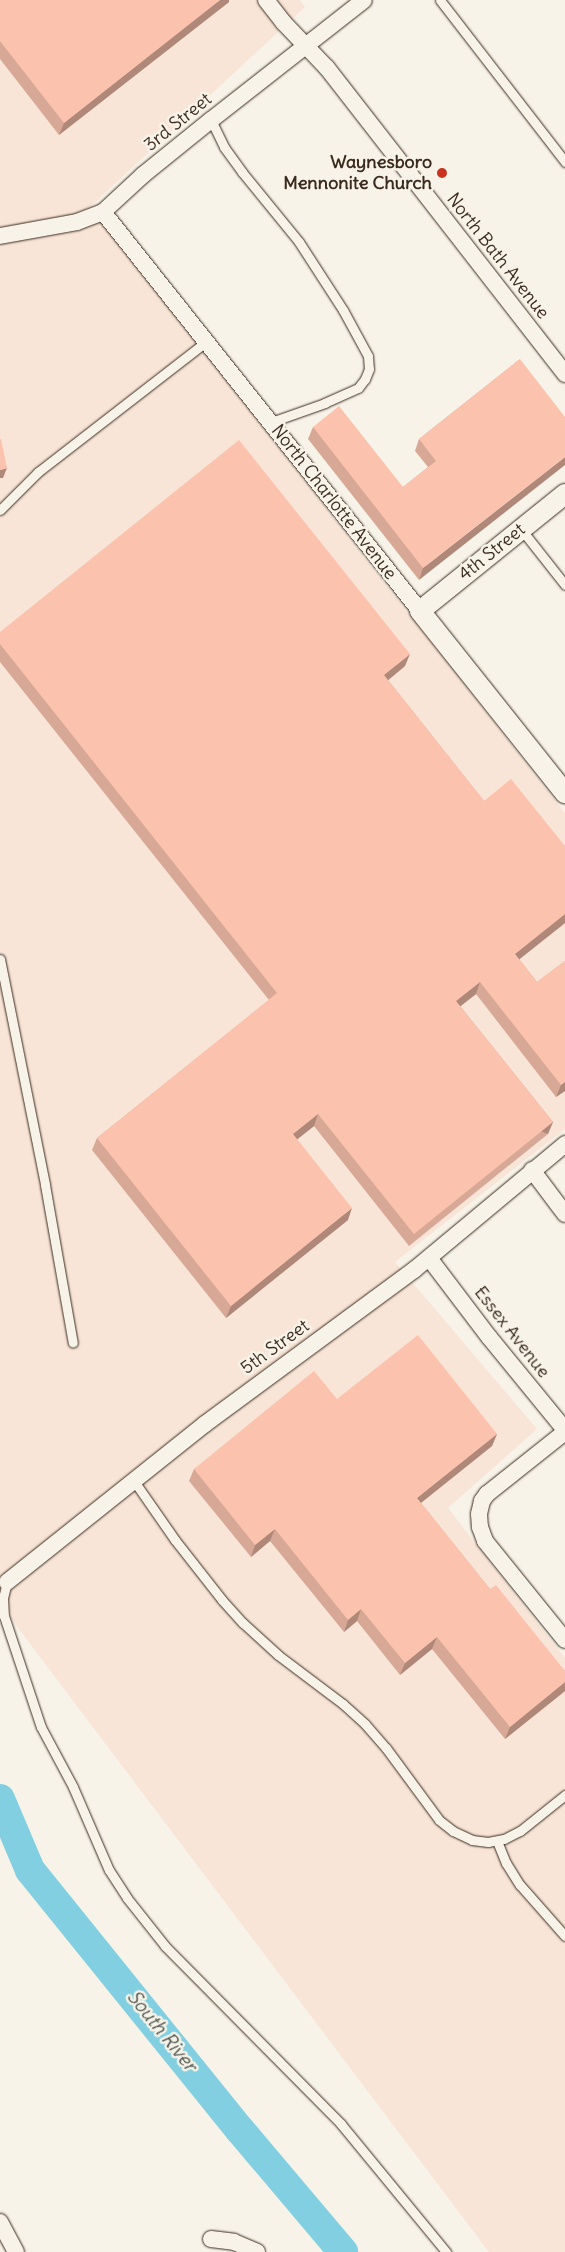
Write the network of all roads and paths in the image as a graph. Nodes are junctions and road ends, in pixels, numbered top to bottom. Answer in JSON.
{"nodes":[{"id":1,"x":266,"y":0,"type":"edge"},
{"id":2,"x":364,"y":0,"type":"edge"},
{"id":3,"x":440,"y":0,"type":"edge"},
{"id":4,"x":306,"y":47,"type":"junction"},
{"id":5,"x":211,"y":120,"type":"junction"},
{"id":6,"x":565,"y":162,"type":"edge"},
{"id":7,"x":104,"y":212,"type":"junction"},
{"id":8,"x":0,"y":236,"type":"edge"},
{"id":9,"x":207,"y":341,"type":"junction"},
{"id":10,"x":565,"y":374,"type":"edge"},
{"id":11,"x":270,"y":422,"type":"junction"},
{"id":12,"x":565,"y":494,"type":"edge"},
{"id":13,"x":0,"y":510,"type":"edge"},
{"id":14,"x":521,"y":529,"type":"junction"},
{"id":15,"x":565,"y":585,"type":"edge"},
{"id":16,"x":420,"y":611,"type":"junction"},
{"id":17,"x":565,"y":793,"type":"edge"},
{"id":18,"x":0,"y":959,"type":"edge"},
{"id":19,"x":565,"y":1144,"type":"edge"},
{"id":20,"x":532,"y":1170,"type":"junction"},
{"id":21,"x":565,"y":1214,"type":"edge"},
{"id":22,"x":429,"y":1258,"type":"junction"},
{"id":23,"x":72,"y":1343,"type":"dead end"},
{"id":24,"x":565,"y":1431,"type":"edge"},
{"id":25,"x":134,"y":1481,"type":"junction"},
{"id":26,"x":7,"y":1582,"type":"joint"},
{"id":27,"x":565,"y":1640,"type":"edge"},
{"id":28,"x":565,"y":1795,"type":"edge"},
{"id":29,"x":497,"y":1841,"type":"junction"},
{"id":30,"x":565,"y":1936,"type":"edge"},
{"id":31,"x":0,"y":2222,"type":"edge"},
{"id":32,"x":211,"y":2239,"type":"dead end"},
{"id":33,"x":16,"y":2252,"type":"edge"},
{"id":34,"x":257,"y":2252,"type":"edge"},
{"id":35,"x":446,"y":2252,"type":"edge"}],
"edges":[{"from":1,"to":4,"type":"street","name":"North Bath Avenue"},
{"from":2,"to":4,"type":"street","name":"3rd Street"},
{"from":3,"to":6,"type":"lane"},
{"from":4,"to":5,"type":"street","name":"3rd Street"},
{"from":4,"to":10,"type":"street","name":"North Bath Avenue"},
{"from":5,"to":7,"type":"street","name":"3rd Street"},
{"from":5,"to":11,"type":"lane"},
{"from":7,"to":8,"type":"street","name":"3rd Street"},
{"from":7,"to":9,"type":"street","name":"North Charlotte Avenue"},
{"from":9,"to":11,"type":"street","name":"North Charlotte Avenue"},
{"from":9,"to":13,"type":"lane"},
{"from":11,"to":16,"type":"street","name":"North Charlotte Avenue"},
{"from":12,"to":14,"type":"street","name":"4th Street"},
{"from":14,"to":15,"type":"lane"},
{"from":14,"to":16,"type":"street","name":"4th Street"},
{"from":16,"to":17,"type":"street","name":"North Charlotte Avenue"},
{"from":18,"to":23,"type":"lane"},
{"from":19,"to":20,"type":"street","name":"5th Street"},
{"from":20,"to":21,"type":"street"},
{"from":20,"to":22,"type":"street","name":"5th Street"},
{"from":22,"to":24,"type":"street","name":"Essex Avenue"},
{"from":22,"to":25,"type":"street","name":"5th Street"},
{"from":24,"to":27,"type":"street","name":"Essex Avenue"},
{"from":25,"to":26,"type":"street","name":"5th Street"},
{"from":25,"to":29,"type":"lane"},
{"from":26,"to":35,"type":"lane"},
{"from":28,"to":29,"type":"lane"},
{"from":29,"to":30,"type":"lane"},
{"from":31,"to":33,"type":"street"},
{"from":32,"to":34,"type":"street"}]}
